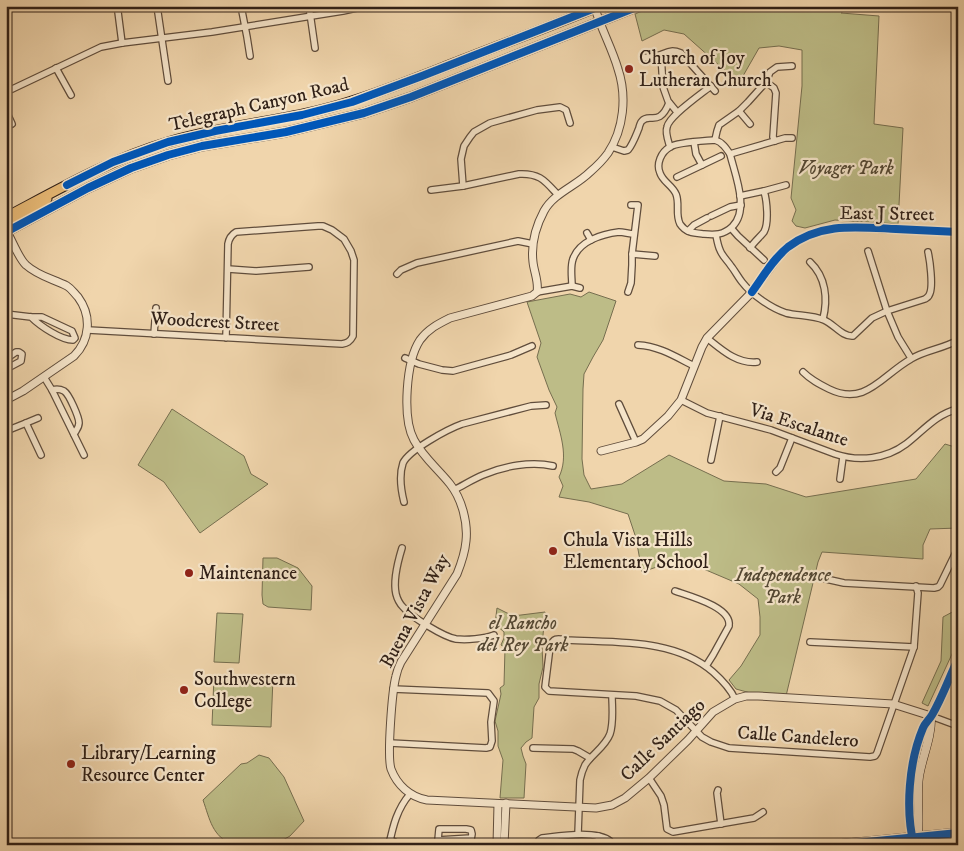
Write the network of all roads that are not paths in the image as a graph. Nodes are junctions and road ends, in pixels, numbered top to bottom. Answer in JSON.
{"nodes":[{"id":1,"x":12,"y":6,"type":"edge"},
{"id":2,"x":157,"y":6,"type":"edge"},
{"id":3,"x":241,"y":6,"type":"edge"},
{"id":4,"x":309,"y":6,"type":"edge"},
{"id":5,"x":366,"y":6,"type":"edge"},
{"id":6,"x":639,"y":6,"type":"edge"},
{"id":7,"x":597,"y":7,"type":"edge"},
{"id":8,"x":6,"y":12,"type":"edge"},
{"id":9,"x":118,"y":12,"type":"dead end"},
{"id":10,"x":311,"y":16,"type":"junction"},
{"id":11,"x":599,"y":21,"type":"junction"},
{"id":12,"x":245,"y":26,"type":"junction"},
{"id":13,"x":161,"y":39,"type":"junction"},
{"id":14,"x":122,"y":43,"type":"junction"},
{"id":15,"x":315,"y":48,"type":"dead end"},
{"id":16,"x":661,"y":55,"type":"junction"},
{"id":17,"x":250,"y":56,"type":"dead end"},
{"id":18,"x":642,"y":58,"type":"dead end"},
{"id":19,"x":792,"y":66,"type":"dead end"},
{"id":20,"x":56,"y":68,"type":"junction"},
{"id":21,"x":168,"y":81,"type":"dead end"},
{"id":22,"x":766,"y":82,"type":"junction"},
{"id":23,"x":6,"y":92,"type":"edge"},
{"id":24,"x":71,"y":95,"type":"dead end"},
{"id":25,"x":669,"y":103,"type":"junction"},
{"id":26,"x":6,"y":111,"type":"edge"},
{"id":27,"x":739,"y":111,"type":"junction"},
{"id":28,"x":677,"y":112,"type":"junction"},
{"id":29,"x":570,"y":123,"type":"dead end"},
{"id":30,"x":12,"y":124,"type":"dead end"},
{"id":31,"x":750,"y":124,"type":"dead end"},
{"id":32,"x":792,"y":138,"type":"dead end"},
{"id":33,"x":715,"y":140,"type":"junction"},
{"id":34,"x":775,"y":141,"type":"junction"},
{"id":35,"x":694,"y":142,"type":"junction"},
{"id":36,"x":612,"y":147,"type":"junction"},
{"id":37,"x":670,"y":147,"type":"junction"},
{"id":38,"x":730,"y":154,"type":"junction"},
{"id":39,"x":721,"y":156,"type":"dead end"},
{"id":40,"x":702,"y":165,"type":"junction"},
{"id":41,"x":677,"y":177,"type":"dead end"},
{"id":42,"x":786,"y":185,"type":"dead end"},
{"id":43,"x":463,"y":186,"type":"junction"},
{"id":44,"x":432,"y":190,"type":"dead end"},
{"id":45,"x":764,"y":191,"type":"junction"},
{"id":46,"x":52,"y":193,"type":"junction"},
{"id":47,"x":558,"y":195,"type":"junction"},
{"id":48,"x":740,"y":196,"type":"junction"},
{"id":49,"x":632,"y":205,"type":"dead end"},
{"id":50,"x":741,"y":205,"type":"junction"},
{"id":51,"x":6,"y":216,"type":"edge"},
{"id":52,"x":6,"y":225,"type":"edge"},
{"id":53,"x":730,"y":228,"type":"junction"},
{"id":54,"x":6,"y":231,"type":"edge"},
{"id":55,"x":688,"y":231,"type":"junction"},
{"id":56,"x":958,"y":232,"type":"edge"},
{"id":57,"x":588,"y":233,"type":"dead end"},
{"id":58,"x":634,"y":234,"type":"junction"},
{"id":59,"x":716,"y":235,"type":"junction"},
{"id":60,"x":591,"y":240,"type":"junction"},
{"id":61,"x":532,"y":244,"type":"junction"},
{"id":62,"x":750,"y":248,"type":"junction"},
{"id":63,"x":868,"y":251,"type":"dead end"},
{"id":64,"x":928,"y":252,"type":"dead end"},
{"id":65,"x":632,"y":254,"type":"junction"},
{"id":66,"x":655,"y":256,"type":"dead end"},
{"id":67,"x":764,"y":260,"type":"dead end"},
{"id":68,"x":810,"y":262,"type":"dead end"},
{"id":69,"x":228,"y":268,"type":"junction"},
{"id":70,"x":309,"y":268,"type":"dead end"},
{"id":71,"x":572,"y":271,"type":"junction"},
{"id":72,"x":579,"y":271,"type":"dead end"},
{"id":73,"x":397,"y":274,"type":"dead end"},
{"id":74,"x":572,"y":286,"type":"junction"},
{"id":75,"x":580,"y":288,"type":"dead end"},
{"id":76,"x":537,"y":292,"type":"junction"},
{"id":77,"x":628,"y":292,"type":"dead end"},
{"id":78,"x":752,"y":292,"type":"junction"},
{"id":79,"x":156,"y":308,"type":"dead end"},
{"id":80,"x":887,"y":311,"type":"junction"},
{"id":81,"x":6,"y":314,"type":"edge"},
{"id":82,"x":31,"y":317,"type":"junction"},
{"id":83,"x":823,"y":319,"type":"junction"},
{"id":84,"x":88,"y":330,"type":"junction"},
{"id":85,"x":154,"y":334,"type":"junction"},
{"id":86,"x":226,"y":338,"type":"junction"},
{"id":87,"x":707,"y":338,"type":"junction"},
{"id":88,"x":958,"y":340,"type":"edge"},
{"id":89,"x":638,"y":345,"type":"dead end"},
{"id":90,"x":532,"y":346,"type":"dead end"},
{"id":91,"x":911,"y":358,"type":"junction"},
{"id":92,"x":6,"y":359,"type":"edge"},
{"id":93,"x":408,"y":360,"type":"junction"},
{"id":94,"x":758,"y":362,"type":"dead end"},
{"id":95,"x":694,"y":366,"type":"junction"},
{"id":96,"x":6,"y":369,"type":"edge"},
{"id":97,"x":803,"y":372,"type":"dead end"},
{"id":98,"x":44,"y":377,"type":"junction"},
{"id":99,"x":52,"y":390,"type":"junction"},
{"id":100,"x":6,"y":400,"type":"edge"},
{"id":101,"x":680,"y":400,"type":"junction"},
{"id":102,"x":619,"y":404,"type":"dead end"},
{"id":103,"x":546,"y":405,"type":"dead end"},
{"id":104,"x":958,"y":409,"type":"edge"},
{"id":105,"x":720,"y":416,"type":"junction"},
{"id":106,"x":38,"y":418,"type":"dead end"},
{"id":107,"x":26,"y":423,"type":"junction"},
{"id":108,"x":6,"y":432,"type":"edge"},
{"id":109,"x":74,"y":434,"type":"junction"},
{"id":110,"x":792,"y":438,"type":"junction"},
{"id":111,"x":636,"y":442,"type":"junction"},
{"id":112,"x":6,"y":446,"type":"edge"},
{"id":113,"x":419,"y":448,"type":"junction"},
{"id":114,"x":601,"y":451,"type":"dead end"},
{"id":115,"x":42,"y":455,"type":"dead end"},
{"id":116,"x":84,"y":455,"type":"dead end"},
{"id":117,"x":843,"y":457,"type":"junction"},
{"id":118,"x":710,"y":460,"type":"dead end"},
{"id":119,"x":553,"y":466,"type":"dead end"},
{"id":120,"x":776,"y":472,"type":"dead end"},
{"id":121,"x":840,"y":479,"type":"dead end"},
{"id":122,"x":454,"y":490,"type":"junction"},
{"id":123,"x":404,"y":502,"type":"dead end"},
{"id":124,"x":402,"y":548,"type":"dead end"},
{"id":125,"x":958,"y":548,"type":"edge"},
{"id":126,"x":826,"y":579,"type":"dead end"},
{"id":127,"x":916,"y":586,"type":"junction"},
{"id":128,"x":676,"y":591,"type":"dead end"},
{"id":129,"x":426,"y":624,"type":"junction"},
{"id":130,"x":494,"y":635,"type":"dead end"},
{"id":131,"x":810,"y":642,"type":"dead end"},
{"id":132,"x":914,"y":647,"type":"junction"},
{"id":133,"x":958,"y":660,"type":"edge"},
{"id":134,"x":706,"y":666,"type":"junction"},
{"id":135,"x":394,"y":690,"type":"junction"},
{"id":136,"x":612,"y":695,"type":"junction"},
{"id":137,"x":735,"y":699,"type":"junction"},
{"id":138,"x":893,"y":704,"type":"junction"},
{"id":139,"x":931,"y":716,"type":"junction"},
{"id":140,"x":958,"y":726,"type":"edge"},
{"id":141,"x":696,"y":731,"type":"junction"},
{"id":142,"x":390,"y":743,"type":"junction"},
{"id":143,"x":533,"y":748,"type":"dead end"},
{"id":144,"x":590,"y":758,"type":"junction"},
{"id":145,"x":958,"y":775,"type":"edge"},
{"id":146,"x":649,"y":778,"type":"junction"},
{"id":147,"x":958,"y":786,"type":"edge"},
{"id":148,"x":718,"y":790,"type":"dead end"},
{"id":149,"x":410,"y":794,"type":"junction"},
{"id":150,"x":506,"y":803,"type":"junction"},
{"id":151,"x":498,"y":804,"type":"junction"},
{"id":152,"x":579,"y":807,"type":"junction"},
{"id":153,"x":763,"y":812,"type":"dead end"},
{"id":154,"x":721,"y":824,"type":"junction"},
{"id":155,"x":958,"y":833,"type":"edge"},
{"id":156,"x":578,"y":834,"type":"junction"},
{"id":157,"x":598,"y":836,"type":"junction"},
{"id":158,"x":471,"y":838,"type":"junction"},
{"id":159,"x":544,"y":838,"type":"junction"},
{"id":160,"x":915,"y":841,"type":"edge"},
{"id":161,"x":389,"y":842,"type":"edge"},
{"id":162,"x":610,"y":843,"type":"edge"},
{"id":163,"x":395,"y":845,"type":"edge"},
{"id":164,"x":470,"y":845,"type":"edge"},
{"id":165,"x":497,"y":845,"type":"edge"},
{"id":166,"x":504,"y":845,"type":"edge"},
{"id":167,"x":536,"y":845,"type":"edge"},
{"id":168,"x":545,"y":845,"type":"edge"},
{"id":169,"x":600,"y":845,"type":"edge"},
{"id":170,"x":837,"y":845,"type":"edge"}],
"edges":[{"from":1,"to":8,"type":"street"},
{"from":2,"to":13,"type":"street"},
{"from":3,"to":12,"type":"street"},
{"from":4,"to":10,"type":"street"},
{"from":5,"to":10,"type":"street"},
{"from":6,"to":11,"type":"main road","name":"Telegraph Canyon Road"},
{"from":7,"to":11,"type":"street"},
{"from":7,"to":46,"type":"main road","name":"Telegraph Canyon Road"},
{"from":9,"to":14,"type":"street"},
{"from":10,"to":12,"type":"street"},
{"from":10,"to":15,"type":"street"},
{"from":11,"to":36,"type":"street"},
{"from":11,"to":54,"type":"main road","name":"Telegraph Canyon Road"},
{"from":12,"to":13,"type":"street"},
{"from":12,"to":17,"type":"street"},
{"from":13,"to":14,"type":"street"},
{"from":13,"to":21,"type":"street"},
{"from":14,"to":20,"type":"street"},
{"from":16,"to":18,"type":"street"},
{"from":16,"to":25,"type":"street"},
{"from":16,"to":28,"type":"street"},
{"from":19,"to":22,"type":"street"},
{"from":20,"to":23,"type":"street"},
{"from":20,"to":24,"type":"street"},
{"from":22,"to":27,"type":"street"},
{"from":22,"to":34,"type":"street"},
{"from":25,"to":28,"type":"street"},
{"from":25,"to":36,"type":"street"},
{"from":26,"to":30,"type":"street"},
{"from":27,"to":31,"type":"street"},
{"from":27,"to":33,"type":"street"},
{"from":28,"to":37,"type":"street"},
{"from":29,"to":43,"type":"street"},
{"from":32,"to":34,"type":"street"},
{"from":33,"to":35,"type":"street"},
{"from":33,"to":38,"type":"street"},
{"from":34,"to":38,"type":"street"},
{"from":35,"to":37,"type":"street"},
{"from":35,"to":40,"type":"street"},
{"from":36,"to":47,"type":"street"},
{"from":37,"to":55,"type":"street"},
{"from":38,"to":48,"type":"street"},
{"from":39,"to":40,"type":"street"},
{"from":40,"to":41,"type":"street"},
{"from":42,"to":45,"type":"street"},
{"from":43,"to":44,"type":"street"},
{"from":43,"to":47,"type":"street"},
{"from":45,"to":48,"type":"street"},
{"from":45,"to":62,"type":"street"},
{"from":46,"to":51,"type":"main road","name":"Telegraph Canyon Road"},
{"from":46,"to":52,"type":"main road"},
{"from":47,"to":61,"type":"street"},
{"from":48,"to":50,"type":"street"},
{"from":49,"to":58,"type":"street"},
{"from":50,"to":53,"type":"street"},
{"from":50,"to":55,"type":"street"},
{"from":53,"to":59,"type":"street"},
{"from":53,"to":62,"type":"street"},
{"from":54,"to":84,"type":"street"},
{"from":55,"to":59,"type":"street"},
{"from":56,"to":78,"type":"street","name":"East J Street"},
{"from":57,"to":60,"type":"street"},
{"from":58,"to":60,"type":"street"},
{"from":58,"to":65,"type":"street"},
{"from":59,"to":78,"type":"street"},
{"from":60,"to":71,"type":"street"},
{"from":61,"to":73,"type":"street"},
{"from":61,"to":76,"type":"street"},
{"from":62,"to":67,"type":"street"},
{"from":63,"to":80,"type":"street"},
{"from":64,"to":80,"type":"street"},
{"from":65,"to":66,"type":"street"},
{"from":65,"to":77,"type":"street"},
{"from":68,"to":83,"type":"street"},
{"from":69,"to":70,"type":"street"},
{"from":69,"to":86,"type":"street"},
{"from":69,"to":86,"type":"street","name":"Woodcrest Street"},
{"from":71,"to":72,"type":"street"},
{"from":71,"to":74,"type":"street"},
{"from":74,"to":75,"type":"street"},
{"from":74,"to":76,"type":"street"},
{"from":76,"to":93,"type":"street","name":"Buena Vista Way"},
{"from":78,"to":83,"type":"street"},
{"from":78,"to":87,"type":"street","name":"East J Street"},
{"from":79,"to":85,"type":"street"},
{"from":80,"to":83,"type":"street"},
{"from":80,"to":91,"type":"street"},
{"from":81,"to":82,"type":"street"},
{"from":82,"to":82,"type":"street"},
{"from":84,"to":85,"type":"street","name":"Woodcrest Street"},
{"from":84,"to":98,"type":"street"},
{"from":85,"to":86,"type":"street","name":"Woodcrest Street"},
{"from":87,"to":94,"type":"street"},
{"from":87,"to":95,"type":"street","name":"East J Street"},
{"from":88,"to":91,"type":"street"},
{"from":89,"to":95,"type":"street"},
{"from":90,"to":93,"type":"street"},
{"from":91,"to":97,"type":"street"},
{"from":92,"to":96,"type":"street"},
{"from":93,"to":113,"type":"street","name":"Buena Vista Way"},
{"from":95,"to":101,"type":"street","name":"East J Street"},
{"from":98,"to":99,"type":"street"},
{"from":98,"to":100,"type":"street"},
{"from":99,"to":109,"type":"street"},
{"from":99,"to":109,"type":"street"},
{"from":101,"to":105,"type":"street","name":"Via Escalante"},
{"from":101,"to":111,"type":"street","name":"East J Street"},
{"from":102,"to":111,"type":"street"},
{"from":103,"to":113,"type":"street"},
{"from":104,"to":117,"type":"street","name":"Via Escalante"},
{"from":105,"to":110,"type":"street","name":"Via Escalante"},
{"from":105,"to":118,"type":"street"},
{"from":106,"to":107,"type":"street"},
{"from":107,"to":108,"type":"street"},
{"from":107,"to":115,"type":"street"},
{"from":108,"to":112,"type":"street"},
{"from":109,"to":116,"type":"street"},
{"from":110,"to":117,"type":"street","name":"Via Escalante"},
{"from":110,"to":120,"type":"street"},
{"from":111,"to":114,"type":"street","name":"East J Street"},
{"from":113,"to":122,"type":"street","name":"Buena Vista Way"},
{"from":113,"to":123,"type":"street"},
{"from":117,"to":121,"type":"street"},
{"from":119,"to":122,"type":"street"},
{"from":122,"to":129,"type":"street","name":"Buena Vista Way"},
{"from":124,"to":129,"type":"street"},
{"from":125,"to":127,"type":"street"},
{"from":126,"to":127,"type":"street"},
{"from":127,"to":132,"type":"street","name":"Calle Candelero"},
{"from":128,"to":134,"type":"street"},
{"from":129,"to":130,"type":"street"},
{"from":129,"to":135,"type":"street","name":"Buena Vista Way"},
{"from":131,"to":132,"type":"street"},
{"from":132,"to":138,"type":"street","name":"Calle Candelero"},
{"from":133,"to":139,"type":"main road"},
{"from":134,"to":136,"type":"street","name":"Calle Candelero"},
{"from":134,"to":137,"type":"street"},
{"from":135,"to":142,"type":"street","name":"Buena Vista Way"},
{"from":135,"to":142,"type":"street"},
{"from":136,"to":141,"type":"street","name":"Calle Candelero"},
{"from":136,"to":144,"type":"street"},
{"from":137,"to":138,"type":"street","name":"Calle Santiago"},
{"from":137,"to":141,"type":"street","name":"Calle Santiago"},
{"from":138,"to":139,"type":"street","name":"Calle Santiago"},
{"from":138,"to":141,"type":"street","name":"Calle Candelero"},
{"from":139,"to":140,"type":"street","name":"Calle Santiago"},
{"from":139,"to":160,"type":"main road"},
{"from":141,"to":146,"type":"street","name":"Calle Santiago"},
{"from":142,"to":149,"type":"street","name":"Buena Vista Way"},
{"from":143,"to":144,"type":"street"},
{"from":144,"to":152,"type":"street"},
{"from":145,"to":147,"type":"street"},
{"from":146,"to":152,"type":"street","name":"Calle Santiago"},
{"from":146,"to":154,"type":"street"},
{"from":148,"to":154,"type":"street"},
{"from":149,"to":151,"type":"street"},
{"from":149,"to":161,"type":"street"},
{"from":150,"to":151,"type":"street"},
{"from":150,"to":152,"type":"street","name":"Calle Santiago"},
{"from":150,"to":166,"type":"street"},
{"from":151,"to":165,"type":"street"},
{"from":152,"to":156,"type":"street"},
{"from":153,"to":154,"type":"street"},
{"from":155,"to":160,"type":"main road"},
{"from":156,"to":157,"type":"street"},
{"from":156,"to":159,"type":"street"},
{"from":157,"to":162,"type":"street"},
{"from":157,"to":169,"type":"street"},
{"from":158,"to":158,"type":"street"},
{"from":158,"to":164,"type":"street"},
{"from":159,"to":167,"type":"street"},
{"from":159,"to":168,"type":"street"},
{"from":160,"to":170,"type":"main road"},
{"from":161,"to":163,"type":"street"}]}
